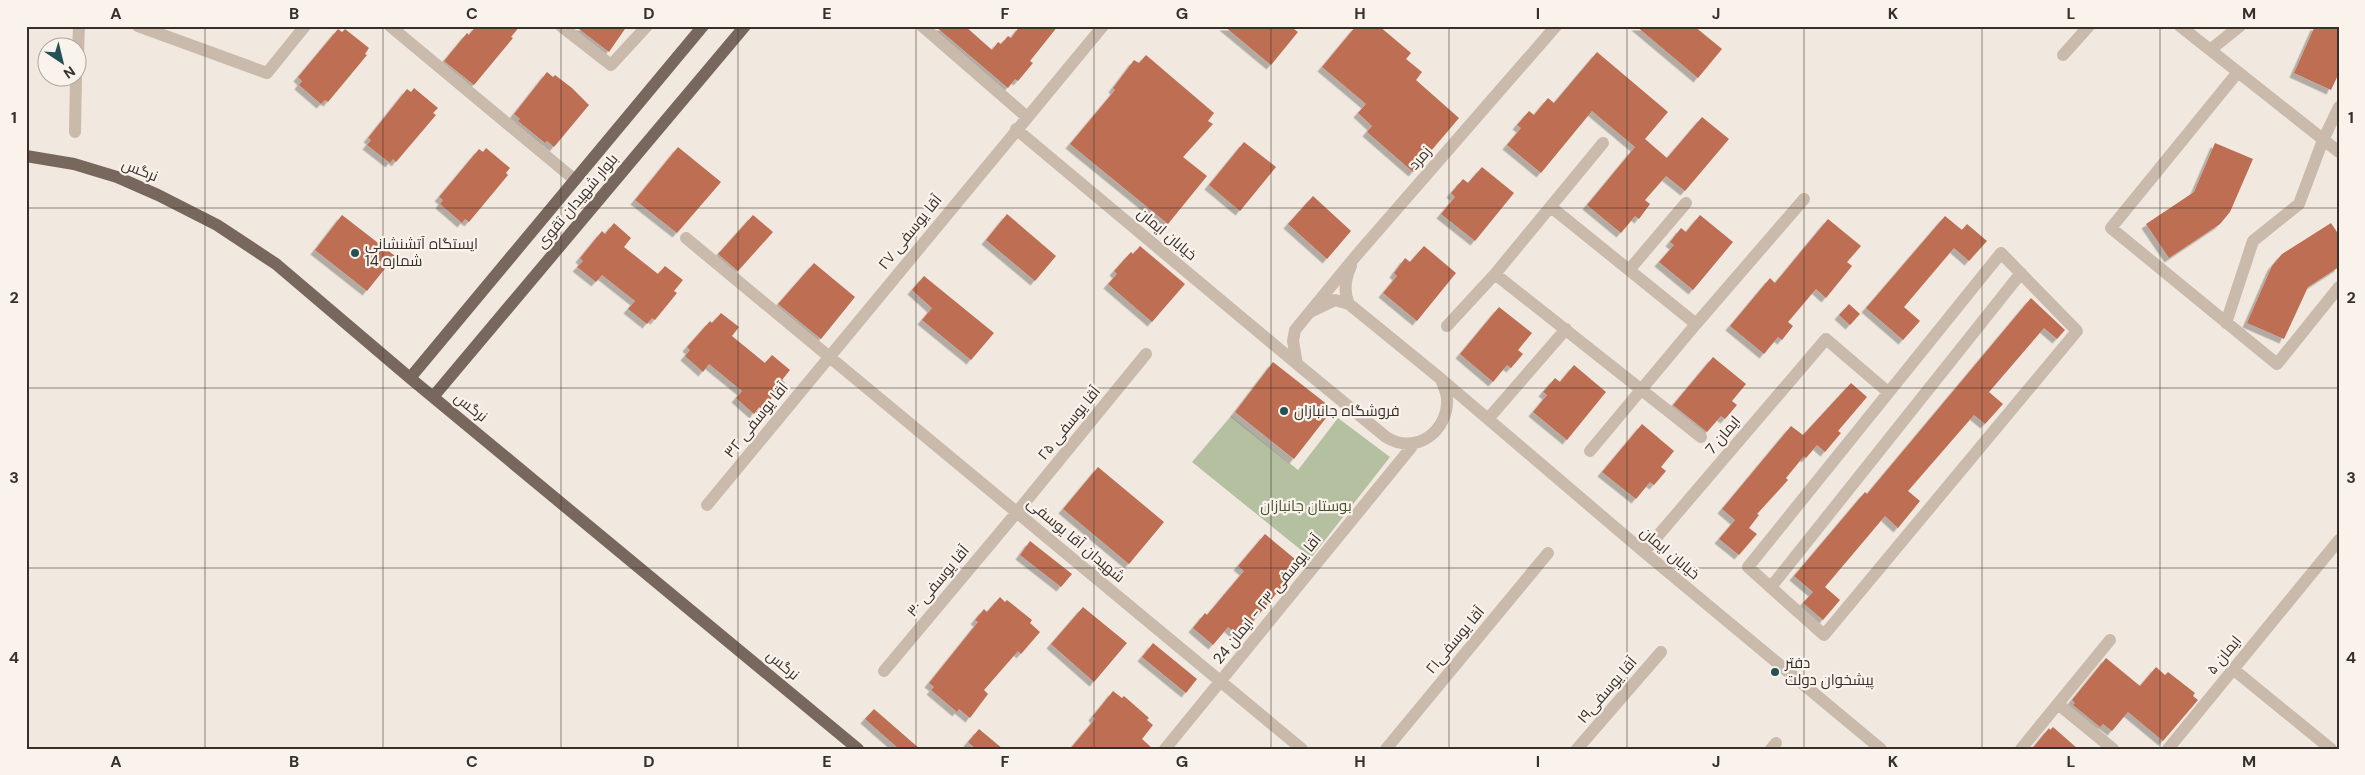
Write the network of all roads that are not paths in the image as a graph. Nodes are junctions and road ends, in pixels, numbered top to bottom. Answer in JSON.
{"nodes":[{"id":1,"x":138,"y":26,"type":"edge"},
{"id":2,"x":305,"y":26,"type":"edge"},
{"id":3,"x":390,"y":26,"type":"edge"},
{"id":4,"x":561,"y":26,"type":"edge"},
{"id":5,"x":646,"y":26,"type":"edge"},
{"id":6,"x":703,"y":26,"type":"edge"},
{"id":7,"x":745,"y":26,"type":"edge"},
{"id":8,"x":922,"y":26,"type":"edge"},
{"id":9,"x":1103,"y":26,"type":"edge"},
{"id":10,"x":1556,"y":26,"type":"edge"},
{"id":11,"x":2089,"y":26,"type":"edge"},
{"id":12,"x":2180,"y":26,"type":"edge"},
{"id":13,"x":2240,"y":26,"type":"edge"},
{"id":14,"x":2210,"y":50,"type":"junction"},
{"id":15,"x":2063,"y":55,"type":"dead end"},
{"id":16,"x":2238,"y":72,"type":"junction"},
{"id":17,"x":76,"y":88,"type":"edge"},
{"id":18,"x":2339,"y":107,"type":"edge"},
{"id":19,"x":1027,"y":117,"type":"junction"},
{"id":20,"x":1016,"y":129,"type":"junction"},
{"id":21,"x":75,"y":132,"type":"dead end"},
{"id":22,"x":2323,"y":140,"type":"junction"},
{"id":23,"x":1603,"y":143,"type":"dead end"},
{"id":24,"x":2339,"y":152,"type":"edge"},
{"id":25,"x":26,"y":156,"type":"edge"},
{"id":26,"x":575,"y":180,"type":"junction"},
{"id":27,"x":1804,"y":199,"type":"dead end"},
{"id":28,"x":1686,"y":203,"type":"dead end"},
{"id":29,"x":1551,"y":207,"type":"junction"},
{"id":30,"x":686,"y":238,"type":"dead end"},
{"id":31,"x":1355,"y":257,"type":"junction"},
{"id":32,"x":1629,"y":270,"type":"junction"},
{"id":33,"x":2021,"y":273,"type":"junction"},
{"id":34,"x":1495,"y":274,"type":"junction"},
{"id":35,"x":2339,"y":287,"type":"edge"},
{"id":36,"x":1349,"y":304,"type":"junction"},
{"id":37,"x":1310,"y":312,"type":"junction"},
{"id":38,"x":2226,"y":323,"type":"junction"},
{"id":39,"x":1696,"y":324,"type":"junction"},
{"id":40,"x":1447,"y":326,"type":"dead end"},
{"id":41,"x":1566,"y":329,"type":"junction"},
{"id":42,"x":1295,"y":330,"type":"junction"},
{"id":43,"x":1272,"y":342,"type":"junction"},
{"id":44,"x":1146,"y":354,"type":"dead end"},
{"id":45,"x":830,"y":356,"type":"junction"},
{"id":46,"x":1297,"y":364,"type":"junction"},
{"id":47,"x":410,"y":378,"type":"junction"},
{"id":48,"x":1441,"y":379,"type":"junction"},
{"id":49,"x":1641,"y":389,"type":"junction"},
{"id":50,"x":1888,"y":392,"type":"junction"},
{"id":51,"x":433,"y":397,"type":"junction"},
{"id":52,"x":1488,"y":419,"type":"junction"},
{"id":53,"x":1701,"y":436,"type":"dead end"},
{"id":54,"x":1414,"y":444,"type":"junction"},
{"id":55,"x":1590,"y":451,"type":"dead end"},
{"id":56,"x":707,"y":505,"type":"dead end"},
{"id":57,"x":1018,"y":512,"type":"junction"},
{"id":58,"x":2339,"y":540,"type":"edge"},
{"id":59,"x":1644,"y":552,"type":"junction"},
{"id":60,"x":1548,"y":553,"type":"dead end"},
{"id":61,"x":1771,"y":587,"type":"junction"},
{"id":62,"x":2110,"y":640,"type":"dead end"},
{"id":63,"x":1661,"y":652,"type":"dead end"},
{"id":64,"x":2233,"y":669,"type":"junction"},
{"id":65,"x":884,"y":671,"type":"dead end"},
{"id":66,"x":1221,"y":682,"type":"junction"},
{"id":67,"x":2058,"y":704,"type":"junction"},
{"id":68,"x":858,"y":749,"type":"edge"},
{"id":69,"x":1165,"y":749,"type":"edge"},
{"id":70,"x":1302,"y":749,"type":"edge"},
{"id":71,"x":1386,"y":749,"type":"edge"},
{"id":72,"x":1577,"y":749,"type":"edge"},
{"id":73,"x":1882,"y":749,"type":"edge"},
{"id":74,"x":2021,"y":749,"type":"edge"},
{"id":75,"x":2113,"y":749,"type":"edge"},
{"id":76,"x":2168,"y":749,"type":"edge"},
{"id":77,"x":2331,"y":749,"type":"edge"}],
"edges":[{"from":1,"to":2,"type":"street"},
{"from":3,"to":26,"type":"street"},
{"from":4,"to":5,"type":"street"},
{"from":6,"to":26,"type":"main road","name":"بلوار شهیدان تقوی"},
{"from":7,"to":51,"type":"main road","name":"بلوار شهیدان تقوی"},
{"from":8,"to":19,"type":"street"},
{"from":9,"to":19,"type":"street","name":"آقا یوسفی ۲۷"},
{"from":10,"to":31,"type":"street","name":"زمرد"},
{"from":11,"to":15,"type":"street"},
{"from":12,"to":14,"type":"street"},
{"from":13,"to":14,"type":"street"},
{"from":14,"to":16,"type":"street"},
{"from":16,"to":22,"type":"street"},
{"from":16,"to":38,"type":"street"},
{"from":17,"to":21,"type":"street"},
{"from":18,"to":22,"type":"street"},
{"from":19,"to":20,"type":"street","name":"آقا یوسفی ۲۷"},
{"from":20,"to":43,"type":"street","name":"خیابان ایمان"},
{"from":20,"to":45,"type":"street","name":"آقا یوسفی ۲۷"},
{"from":22,"to":24,"type":"street"},
{"from":22,"to":38,"type":"street"},
{"from":23,"to":29,"type":"street"},
{"from":25,"to":47,"type":"main road","name":"نرگس"},
{"from":26,"to":47,"type":"main road","name":"بلوار شهیدان تقوی"},
{"from":27,"to":39,"type":"street"},
{"from":28,"to":32,"type":"street"},
{"from":29,"to":32,"type":"street"},
{"from":29,"to":34,"type":"street"},
{"from":30,"to":45,"type":"street","name":"شهیدان آقا یوسفی"},
{"from":31,"to":36,"type":"street"},
{"from":31,"to":37,"type":"street","name":"زمرد"},
{"from":32,"to":39,"type":"street"},
{"from":33,"to":50,"type":"street"},
{"from":33,"to":61,"type":"street"},
{"from":33,"to":61,"type":"street"},
{"from":34,"to":40,"type":"street"},
{"from":34,"to":41,"type":"street"},
{"from":35,"to":38,"type":"street"},
{"from":36,"to":37,"type":"street"},
{"from":36,"to":48,"type":"street","name":"خیابان ایمان"},
{"from":37,"to":42,"type":"street","name":"زمرد"},
{"from":39,"to":49,"type":"street"},
{"from":41,"to":49,"type":"street"},
{"from":41,"to":52,"type":"street"},
{"from":42,"to":43,"type":"street","name":"زمرد"},
{"from":42,"to":46,"type":"street"},
{"from":43,"to":46,"type":"street","name":"خیابان ایمان"},
{"from":44,"to":57,"type":"street","name":"آقا یوسفی ۲۵"},
{"from":45,"to":56,"type":"street","name":"آقا یوسفی ۳۲"},
{"from":45,"to":57,"type":"street","name":"شهیدان آقا یوسفی"},
{"from":46,"to":54,"type":"street","name":"خیابان ایمان"},
{"from":47,"to":51,"type":"main road","name":"نرگس"},
{"from":48,"to":52,"type":"street","name":"خیابان ایمان"},
{"from":48,"to":54,"type":"street","name":"آقا یوسفی ۲۳ - ایمان 24"},
{"from":49,"to":53,"type":"street"},
{"from":49,"to":55,"type":"street"},
{"from":50,"to":59,"type":"street","name":"ایمان 7"},
{"from":50,"to":61,"type":"street"},
{"from":51,"to":68,"type":"main road","name":"نرگس"},
{"from":52,"to":59,"type":"street","name":"خیابان ایمان"},
{"from":54,"to":66,"type":"street","name":"آقا یوسفی ۲۳ - ایمان 24"},
{"from":57,"to":65,"type":"street","name":"آقا یوسفی ۳۰"},
{"from":57,"to":66,"type":"street","name":"شهیدان آقا یوسفی"},
{"from":58,"to":64,"type":"street","name":"ایمان ۵"},
{"from":59,"to":73,"type":"street","name":"خیابان ایمان"},
{"from":60,"to":71,"type":"street","name":"آقا یوسفی۲۱"},
{"from":62,"to":67,"type":"street"},
{"from":63,"to":72,"type":"street","name":"آقا یوسفی۱۹"},
{"from":64,"to":76,"type":"street","name":"ایمان ۵"},
{"from":64,"to":77,"type":"street"},
{"from":66,"to":69,"type":"street","name":"آقا یوسفی ۲۳ - ایمان 24"},
{"from":66,"to":70,"type":"street","name":"شهیدان آقا یوسفی"},
{"from":67,"to":74,"type":"street"},
{"from":67,"to":75,"type":"street"}]}
